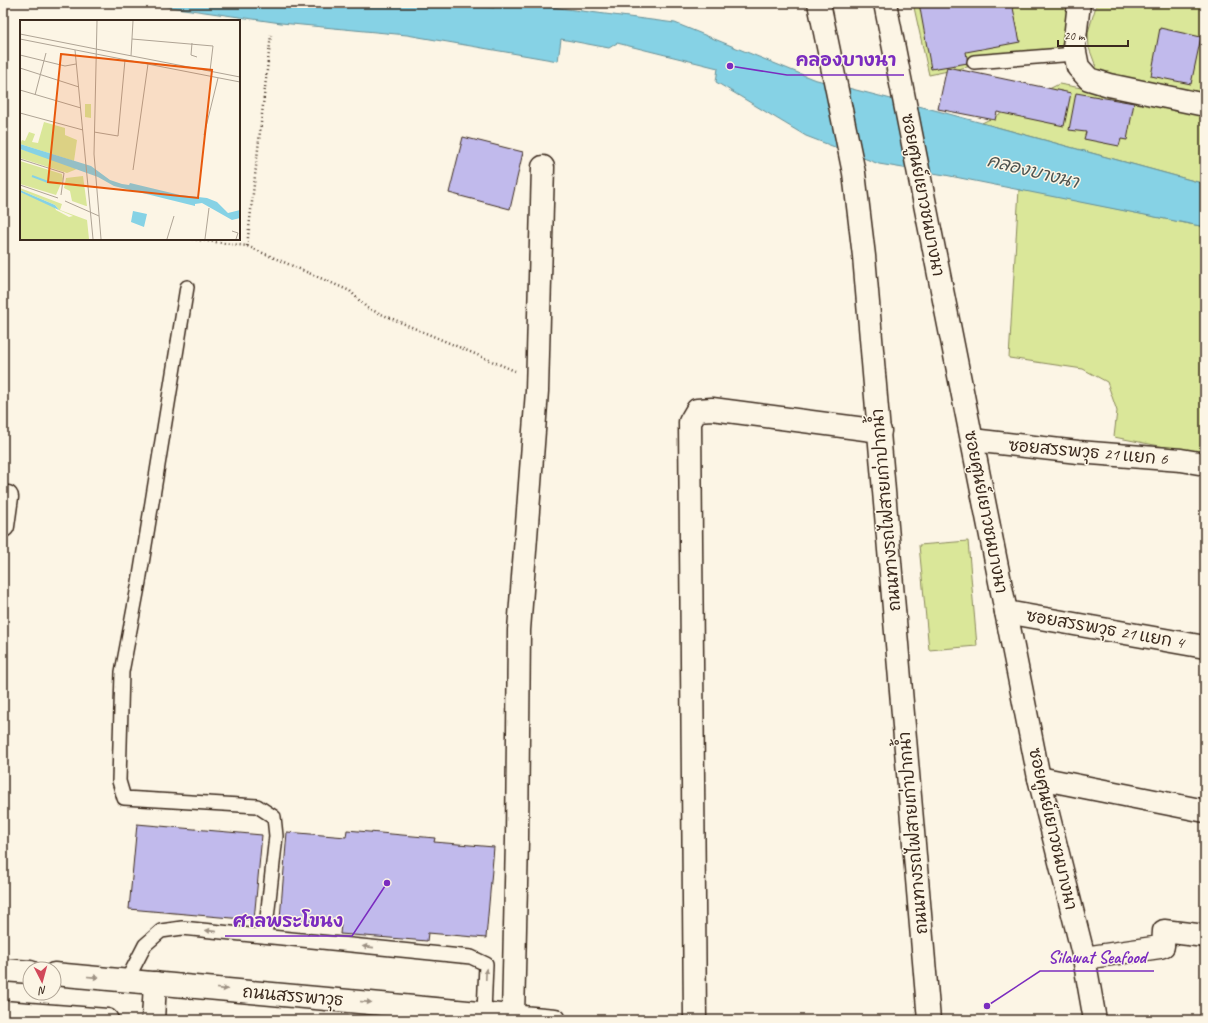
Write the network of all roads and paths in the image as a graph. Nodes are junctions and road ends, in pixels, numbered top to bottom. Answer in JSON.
{"nodes":[{"id":1,"x":819,"y":3,"type":"edge"},
{"id":2,"x":885,"y":3,"type":"edge"},
{"id":3,"x":1079,"y":3,"type":"edge"},
{"id":4,"x":271,"y":35,"type":"dead end"},
{"id":5,"x":1075,"y":54,"type":"junction"},
{"id":6,"x":974,"y":62,"type":"dead end"},
{"id":7,"x":1205,"y":105,"type":"edge"},
{"id":8,"x":543,"y":167,"type":"dead end"},
{"id":9,"x":200,"y":240,"type":"edge"},
{"id":10,"x":247,"y":246,"type":"junction"},
{"id":11,"x":187,"y":287,"type":"dead end"},
{"id":12,"x":538,"y":381,"type":"junction"},
{"id":13,"x":880,"y":431,"type":"junction"},
{"id":14,"x":972,"y":440,"type":"junction"},
{"id":15,"x":1205,"y":464,"type":"edge"},
{"id":16,"x":7,"y":497,"type":"dead end"},
{"id":17,"x":3,"y":526,"type":"edge"},
{"id":18,"x":1006,"y":612,"type":"junction"},
{"id":19,"x":1205,"y":647,"type":"edge"},
{"id":20,"x":1039,"y":778,"type":"junction"},
{"id":21,"x":1205,"y":811,"type":"edge"},
{"id":22,"x":265,"y":936,"type":"junction"},
{"id":23,"x":1205,"y":936,"type":"edge"},
{"id":24,"x":1084,"y":958,"type":"junction"},
{"id":25,"x":3,"y":970,"type":"edge"},
{"id":26,"x":22,"y":971,"type":"edge"},
{"id":27,"x":62,"y":975,"type":"edge"},
{"id":28,"x":126,"y":980,"type":"junction"},
{"id":29,"x":155,"y":983,"type":"junction"},
{"id":30,"x":484,"y":1013,"type":"junction"},
{"id":31,"x":10,"y":1015,"type":"edge"},
{"id":32,"x":513,"y":1016,"type":"junction"},
{"id":33,"x":107,"y":1020,"type":"edge"},
{"id":34,"x":153,"y":1020,"type":"edge"},
{"id":35,"x":555,"y":1020,"type":"edge"},
{"id":36,"x":695,"y":1020,"type":"edge"},
{"id":37,"x":929,"y":1020,"type":"edge"},
{"id":38,"x":1095,"y":1020,"type":"edge"}],
"edges":[{"from":1,"to":13,"type":"street","name":"ถนนทางรถไฟสายเก่าปากน้ำ"},
{"from":2,"to":14,"type":"street","name":"ซอยศูนย์เยาวชนบางนา"},
{"from":3,"to":5,"type":"street"},
{"from":4,"to":10,"type":"path"},
{"from":5,"to":6,"type":"lane"},
{"from":5,"to":7,"type":"street"},
{"from":8,"to":12,"type":"street"},
{"from":9,"to":10,"type":"path"},
{"from":10,"to":12,"type":"path"},
{"from":11,"to":22,"type":"lane"},
{"from":12,"to":32,"type":"street"},
{"from":13,"to":36,"type":"street"},
{"from":13,"to":37,"type":"street","name":"ถนนทางรถไฟสายเก่าปากน้ำ"},
{"from":14,"to":15,"type":"street","name":"ซอยสรรพวุธ 21 แยก 6"},
{"from":14,"to":18,"type":"street","name":"ซอยศูนย์เยาวชนบางนา"},
{"from":16,"to":17,"type":"street"},
{"from":18,"to":19,"type":"street","name":"ซอยสรรพวุธ 21 แยก 4"},
{"from":18,"to":20,"type":"street","name":"ซอยศูนย์เยาวชนบางนา"},
{"from":20,"to":21,"type":"street"},
{"from":20,"to":24,"type":"street","name":"ซอยศูนย์เยาวชนบางนา"},
{"from":22,"to":28,"type":"lane","one_way":true},
{"from":30,"to":22,"type":"lane","one_way":true},
{"from":23,"to":24,"type":"street"},
{"from":24,"to":38,"type":"street","name":"ซอยศูนย์เยาวชนบางนา"},
{"from":25,"to":26,"type":"street"},
{"from":27,"to":28,"type":"street","name":"ถนนสรรพาวุธ","one_way":true},
{"from":28,"to":29,"type":"street","name":"ถนนสรรพาวุธ"},
{"from":29,"to":30,"type":"street","name":"ถนนสรรพาวุธ","one_way":true},
{"from":29,"to":34,"type":"street"},
{"from":30,"to":32,"type":"street","name":"ถนนสรรพาวุธ"},
{"from":31,"to":33,"type":"street"},
{"from":32,"to":35,"type":"street","name":"ถนนสรรพาวุธ"}]}
